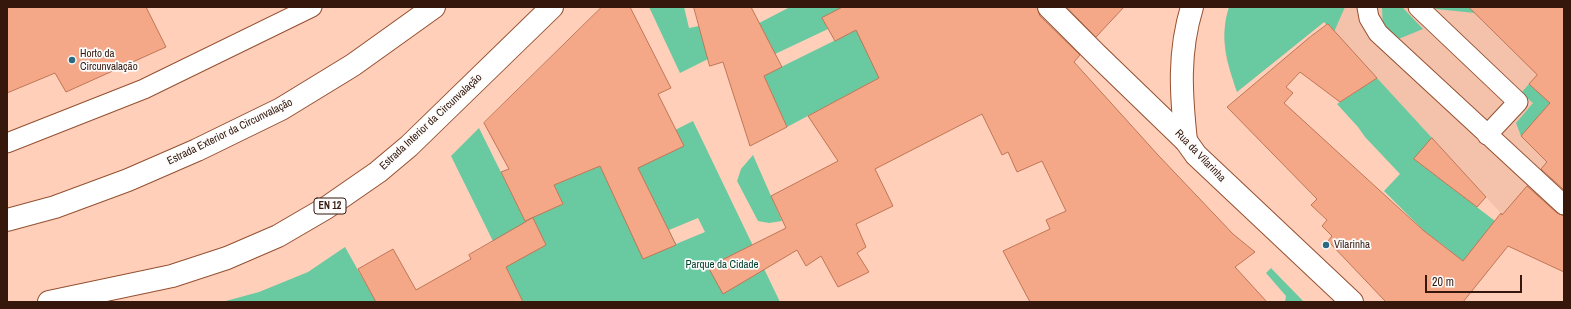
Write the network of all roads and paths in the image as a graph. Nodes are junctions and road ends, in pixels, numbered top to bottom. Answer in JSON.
{"nodes":[{"id":1,"x":312,"y":7,"type":"edge"},
{"id":2,"x":434,"y":7,"type":"edge"},
{"id":3,"x":552,"y":7,"type":"edge"},
{"id":4,"x":1049,"y":7,"type":"edge"},
{"id":5,"x":1192,"y":7,"type":"edge"},
{"id":6,"x":1367,"y":7,"type":"edge"},
{"id":7,"x":1418,"y":7,"type":"edge"},
{"id":8,"x":1487,"y":135,"type":"junction"},
{"id":9,"x":1186,"y":141,"type":"junction"},
{"id":10,"x":7,"y":143,"type":"edge"},
{"id":11,"x":1564,"y":205,"type":"edge"},
{"id":12,"x":7,"y":220,"type":"edge"},
{"id":13,"x":49,"y":302,"type":"edge"},
{"id":14,"x":1352,"y":302,"type":"edge"}],
"edges":[{"from":1,"to":10,"type":"lane"},
{"from":2,"to":12,"type":"main road","name":"Estrada Exterior da Circunvalação"},
{"from":3,"to":13,"type":"main road","name":"Estrada Interior da Circunvalação","number":"EN 12"},
{"from":4,"to":9,"type":"main road","name":"Rua da Vilarinha"},
{"from":5,"to":9,"type":"main road"},
{"from":6,"to":8,"type":"lane"},
{"from":7,"to":8,"type":"lane"},
{"from":8,"to":11,"type":"lane"},
{"from":9,"to":14,"type":"main road","name":"Rua da Vilarinha"}]}
